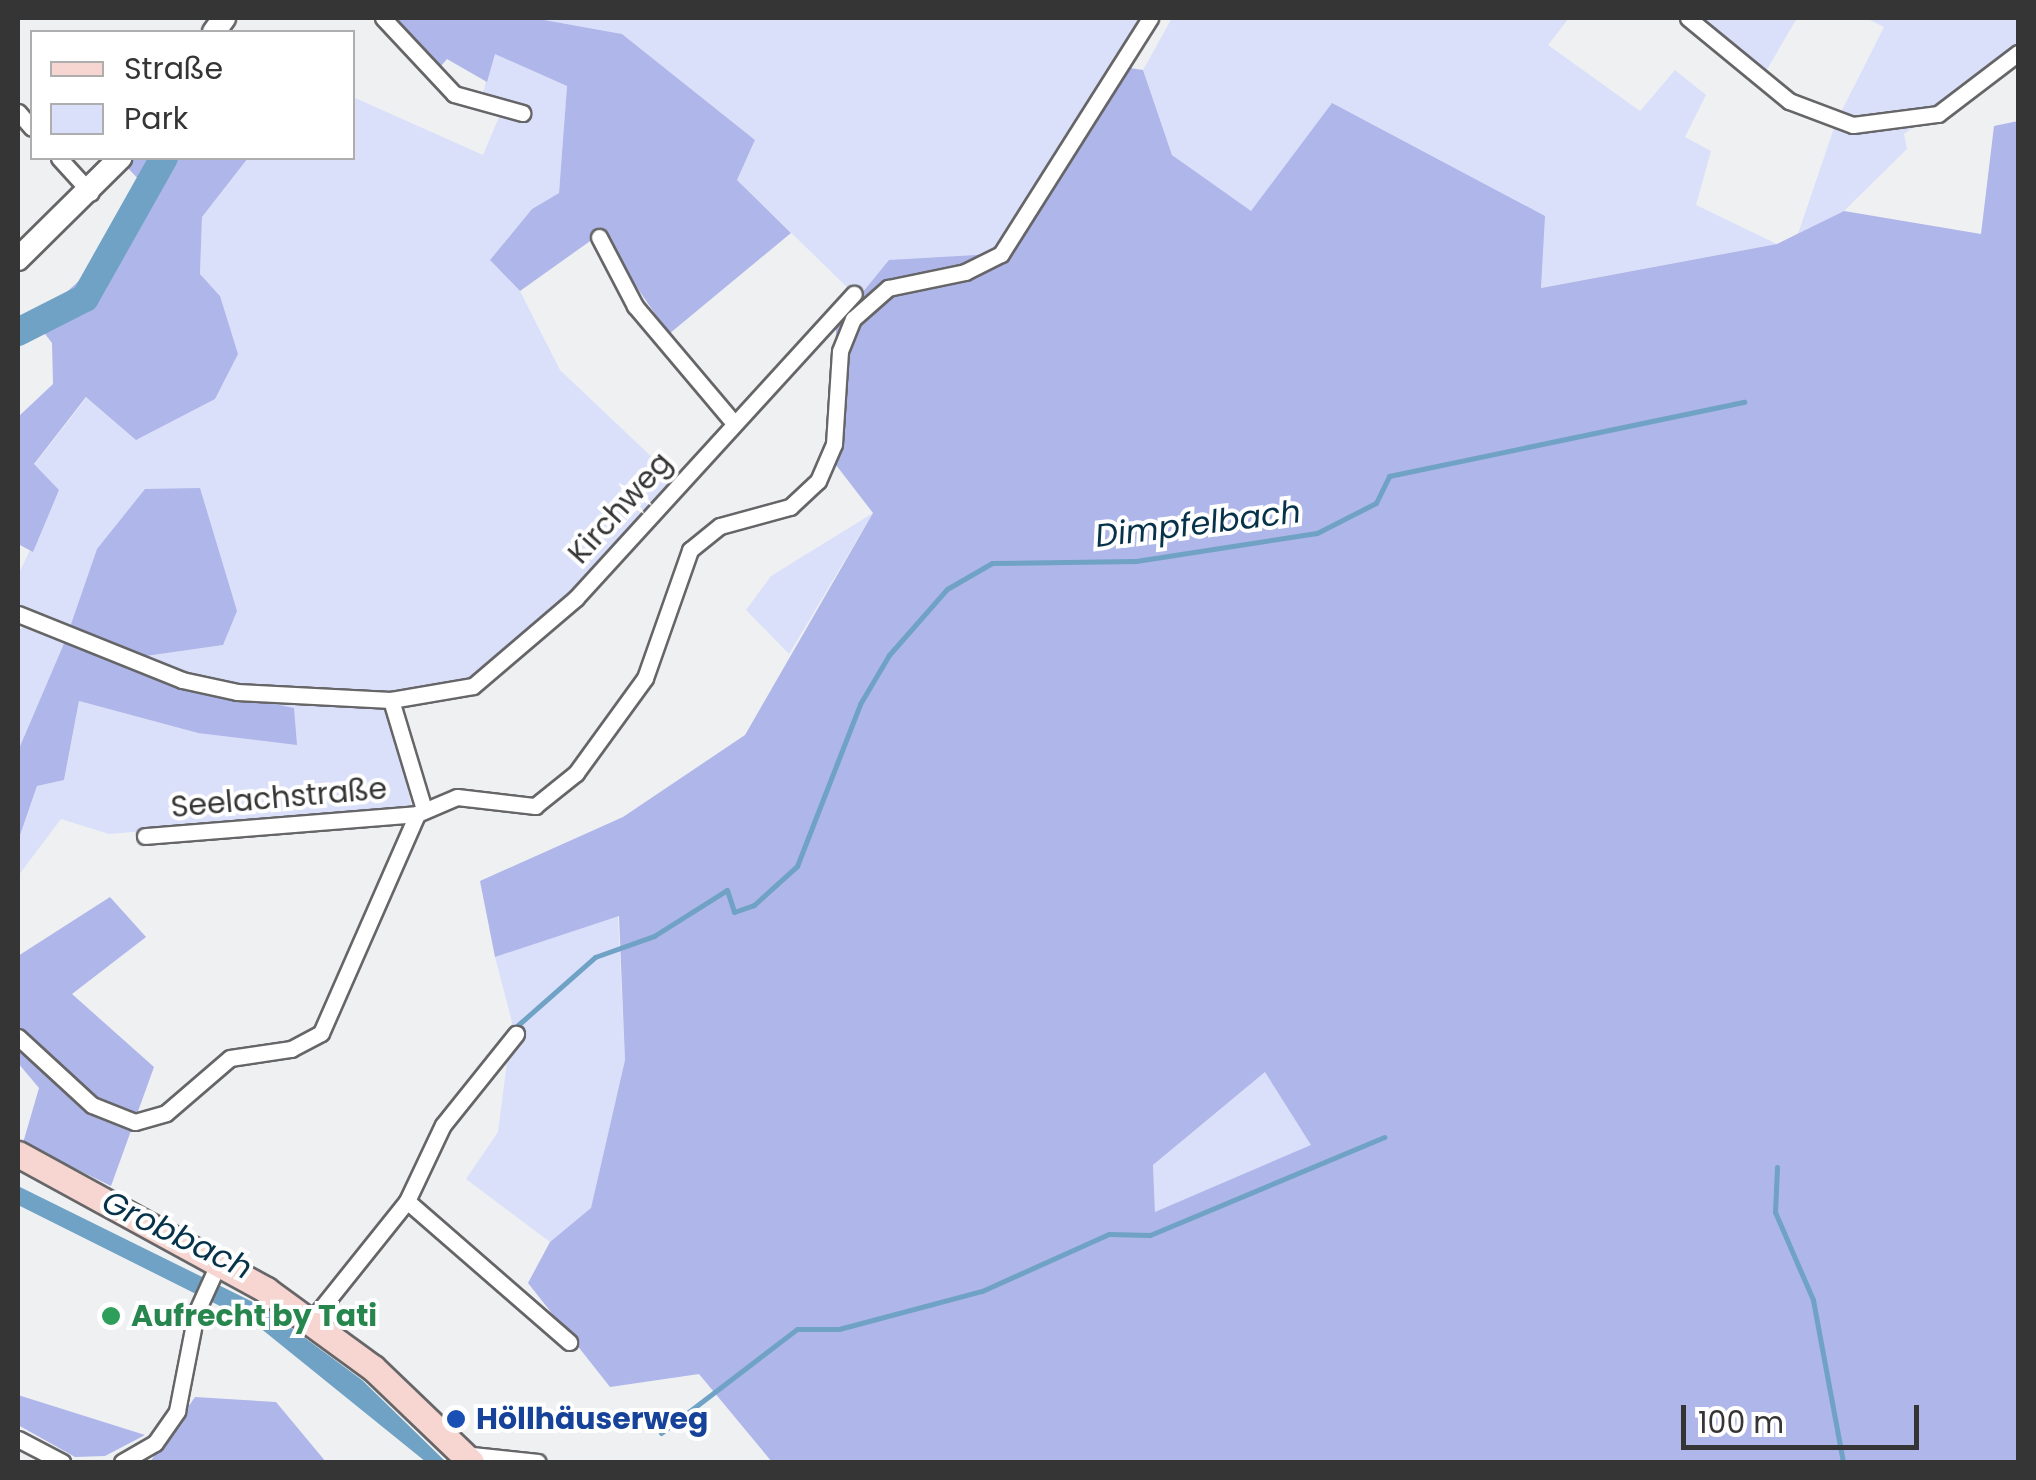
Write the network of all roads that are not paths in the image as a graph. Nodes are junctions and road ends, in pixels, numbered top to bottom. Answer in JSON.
{"nodes":[{"id":1,"x":383,"y":18,"type":"edge"},
{"id":2,"x":1150,"y":18,"type":"edge"},
{"id":3,"x":1688,"y":18,"type":"edge"},
{"id":4,"x":2018,"y":53,"type":"edge"},
{"id":5,"x":522,"y":113,"type":"dead end"},
{"id":6,"x":61,"y":160,"type":"edge"},
{"id":7,"x":118,"y":160,"type":"edge"},
{"id":8,"x":90,"y":193,"type":"junction"},
{"id":9,"x":599,"y":238,"type":"dead end"},
{"id":10,"x":18,"y":259,"type":"edge"},
{"id":11,"x":854,"y":294,"type":"dead end"},
{"id":12,"x":732,"y":422,"type":"junction"},
{"id":13,"x":18,"y":614,"type":"edge"},
{"id":14,"x":392,"y":700,"type":"junction"},
{"id":15,"x":420,"y":811,"type":"junction"},
{"id":16,"x":145,"y":836,"type":"dead end"},
{"id":17,"x":516,"y":1034,"type":"dead end"},
{"id":18,"x":18,"y":1037,"type":"edge"},
{"id":19,"x":18,"y":1154,"type":"edge"},
{"id":20,"x":407,"y":1201,"type":"junction"},
{"id":21,"x":216,"y":1269,"type":"junction"},
{"id":22,"x":311,"y":1321,"type":"junction"},
{"id":23,"x":569,"y":1342,"type":"dead end"},
{"id":24,"x":18,"y":1439,"type":"edge"},
{"id":25,"x":467,"y":1458,"type":"edge"},
{"id":26,"x":62,"y":1462,"type":"edge"},
{"id":27,"x":122,"y":1462,"type":"edge"},
{"id":28,"x":538,"y":1462,"type":"edge"}],
"edges":[{"from":1,"to":5,"type":"street"},
{"from":2,"to":15,"type":"street","name":"Seelachstraße"},
{"from":3,"to":4,"type":"street"},
{"from":6,"to":8,"type":"street"},
{"from":7,"to":8,"type":"main road"},
{"from":8,"to":10,"type":"main road"},
{"from":9,"to":12,"type":"street"},
{"from":11,"to":12,"type":"street","name":"Kirchweg"},
{"from":12,"to":14,"type":"street","name":"Kirchweg"},
{"from":13,"to":14,"type":"street","name":"Kirchweg"},
{"from":14,"to":15,"type":"street"},
{"from":15,"to":16,"type":"street","name":"Seelachstraße"},
{"from":15,"to":18,"type":"street","name":"Seelachstraße"},
{"from":17,"to":20,"type":"street"},
{"from":19,"to":21,"type":"main road"},
{"from":20,"to":22,"type":"street"},
{"from":20,"to":23,"type":"street"},
{"from":21,"to":22,"type":"main road"},
{"from":21,"to":27,"type":"street"},
{"from":22,"to":25,"type":"main road"},
{"from":24,"to":26,"type":"street"},
{"from":25,"to":28,"type":"street"}]}
